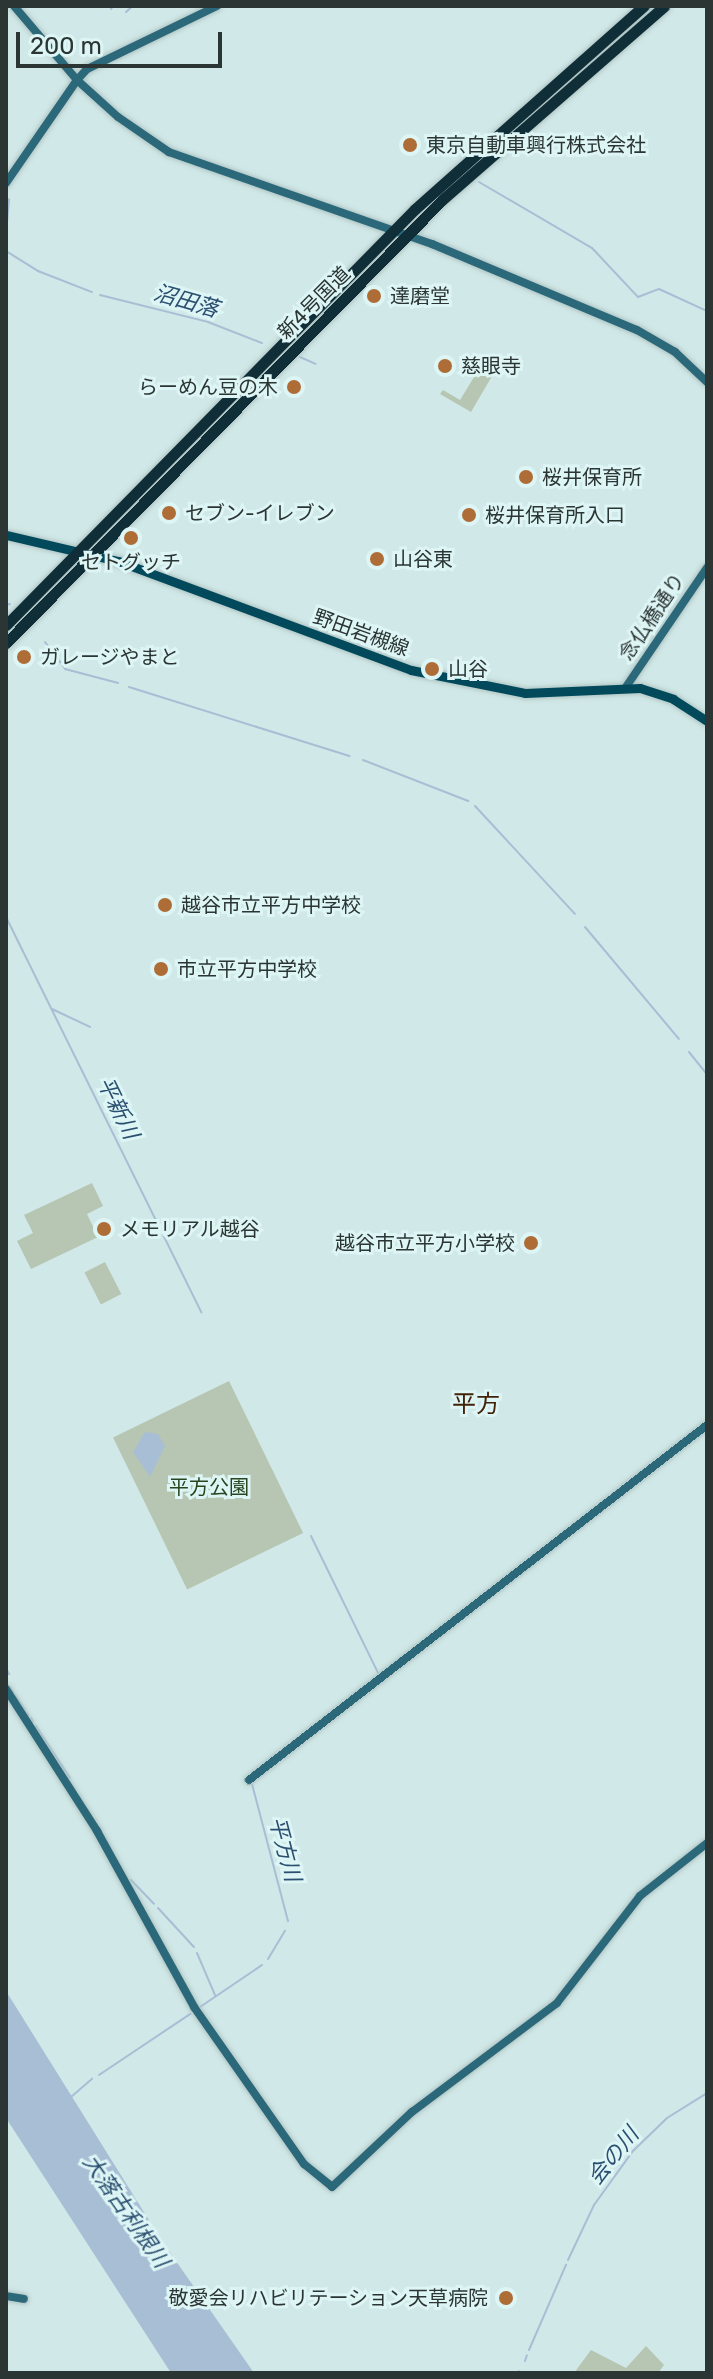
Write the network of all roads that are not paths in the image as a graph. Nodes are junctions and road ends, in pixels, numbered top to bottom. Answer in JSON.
{"nodes":[{"id":1,"x":14,"y":6,"type":"edge"},
{"id":2,"x":217,"y":6,"type":"edge"},
{"id":3,"x":644,"y":6,"type":"edge"},
{"id":4,"x":664,"y":6,"type":"edge"},
{"id":5,"x":77,"y":80,"type":"junction"},
{"id":6,"x":6,"y":183,"type":"edge"},
{"id":7,"x":394,"y":231,"type":"junction"},
{"id":8,"x":407,"y":235,"type":"junction"},
{"id":9,"x":707,"y":382,"type":"edge"},
{"id":10,"x":6,"y":535,"type":"edge"},
{"id":11,"x":81,"y":549,"type":"junction"},
{"id":12,"x":94,"y":553,"type":"junction"},
{"id":13,"x":707,"y":568,"type":"edge"},
{"id":14,"x":6,"y":625,"type":"edge"},
{"id":15,"x":6,"y":643,"type":"edge"},
{"id":16,"x":626,"y":687,"type":"junction"},
{"id":17,"x":707,"y":721,"type":"edge"},
{"id":18,"x":707,"y":1425,"type":"edge"},
{"id":19,"x":6,"y":1689,"type":"edge"},
{"id":20,"x":249,"y":1780,"type":"dead end"},
{"id":21,"x":707,"y":1843,"type":"edge"},
{"id":22,"x":6,"y":2296,"type":"edge"},
{"id":23,"x":24,"y":2299,"type":"dead end"}],
"edges":[{"from":1,"to":5,"type":"street"},
{"from":2,"to":5,"type":"street"},
{"from":3,"to":7,"type":"highway","name":"新4号国道"},
{"from":4,"to":8,"type":"highway","name":"新4号国道"},
{"from":5,"to":6,"type":"street"},
{"from":5,"to":7,"type":"street"},
{"from":7,"to":8,"type":"street"},
{"from":7,"to":11,"type":"highway","name":"新4号国道"},
{"from":8,"to":9,"type":"street"},
{"from":8,"to":12,"type":"highway","name":"新4号国道"},
{"from":10,"to":11,"type":"main road","name":"野田岩槻線"},
{"from":11,"to":12,"type":"main road","name":"野田岩槻線"},
{"from":11,"to":14,"type":"highway","name":"新4号国道"},
{"from":12,"to":15,"type":"highway","name":"新4号国道"},
{"from":12,"to":16,"type":"main road","name":"野田岩槻線"},
{"from":13,"to":16,"type":"street","name":"念仏橋通り"},
{"from":16,"to":17,"type":"main road","name":"野田岩槻線"},
{"from":18,"to":20,"type":"street"},
{"from":19,"to":21,"type":"street"},
{"from":22,"to":23,"type":"street"}]}
